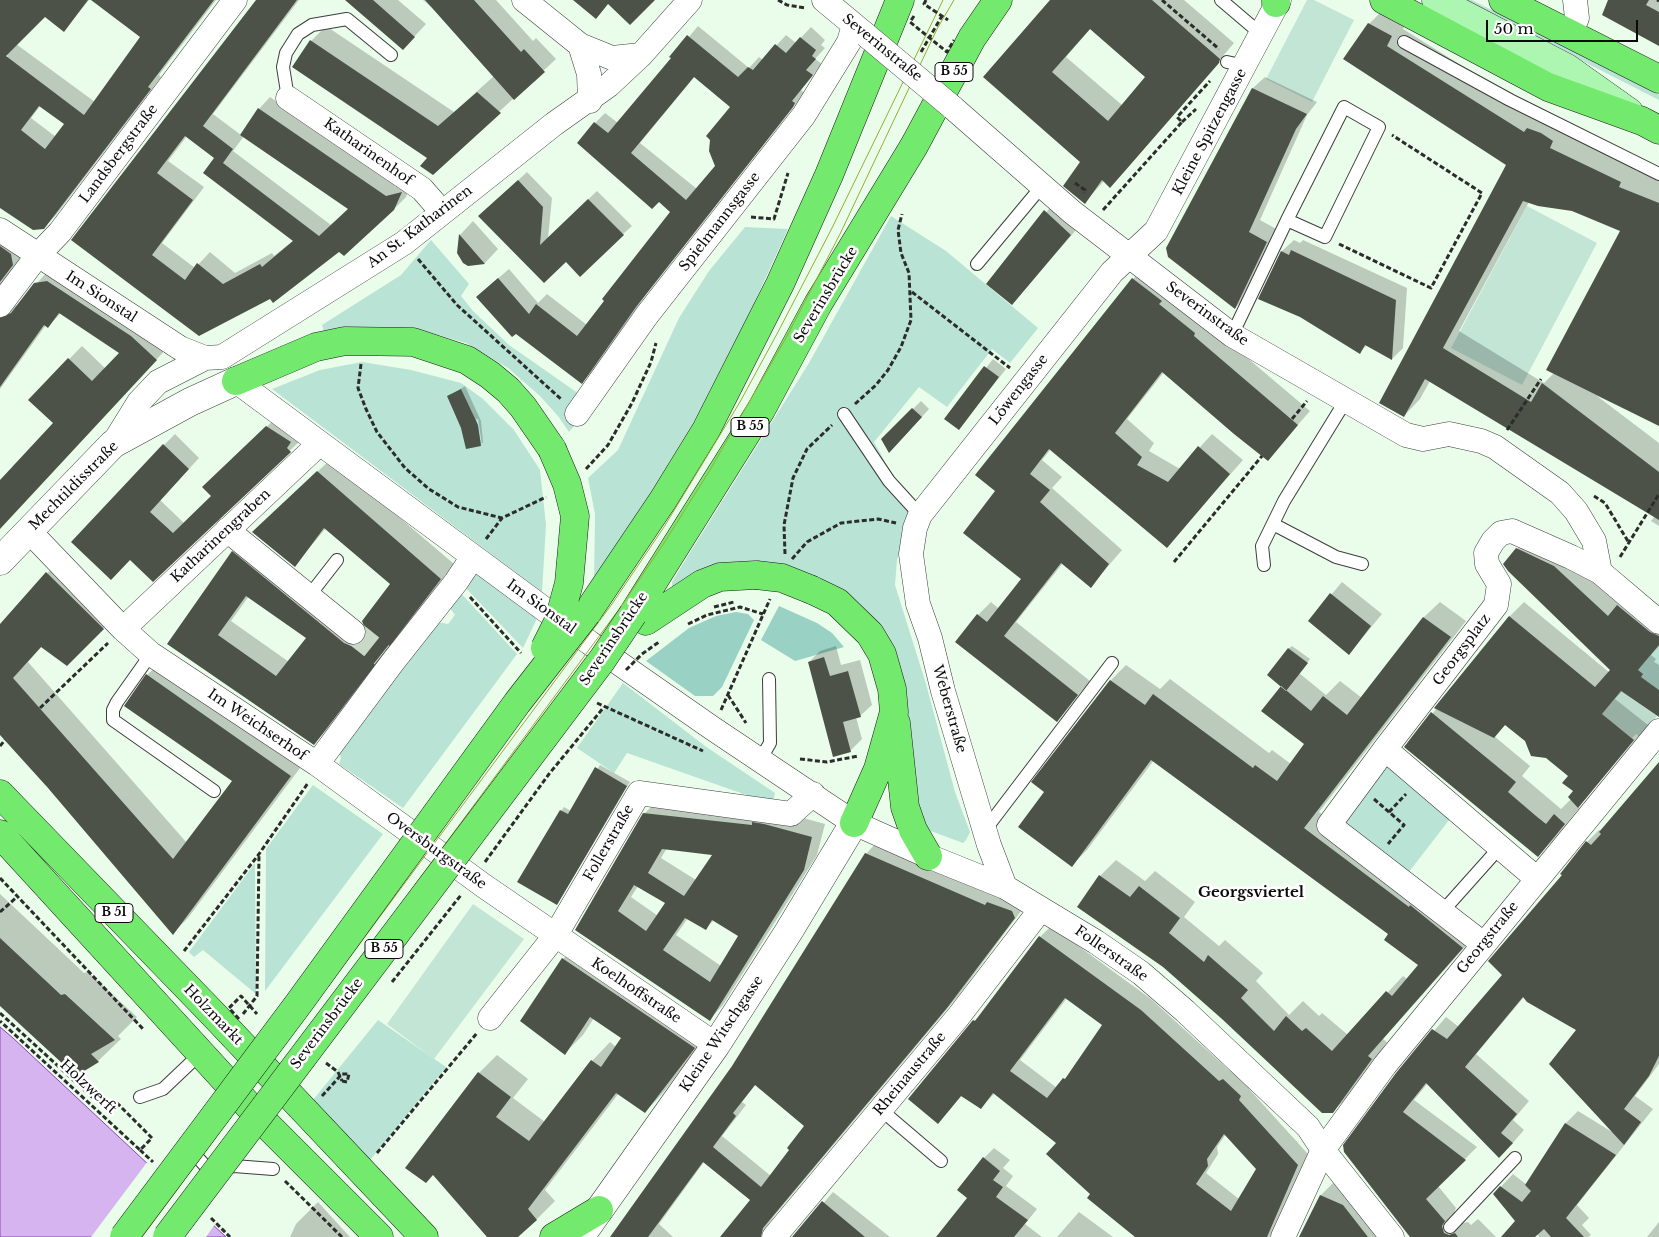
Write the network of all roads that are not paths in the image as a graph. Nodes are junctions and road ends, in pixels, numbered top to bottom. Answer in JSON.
{"nodes":[{"id":1,"x":235,"y":0,"type":"edge"},
{"id":2,"x":524,"y":0,"type":"edge"},
{"id":3,"x":690,"y":0,"type":"edge"},
{"id":4,"x":998,"y":0,"type":"edge"},
{"id":5,"x":1221,"y":0,"type":"edge"},
{"id":6,"x":1384,"y":0,"type":"edge"},
{"id":7,"x":1436,"y":0,"type":"edge"},
{"id":8,"x":1503,"y":0,"type":"edge"},
{"id":9,"x":1575,"y":0,"type":"edge"},
{"id":10,"x":1277,"y":1,"type":"edge"},
{"id":11,"x":817,"y":4,"type":"edge"},
{"id":12,"x":907,"y":8,"type":"edge"},
{"id":13,"x":860,"y":30,"type":"junction"},
{"id":14,"x":1261,"y":34,"type":"junction"},
{"id":15,"x":1570,"y":34,"type":"junction"},
{"id":16,"x":1404,"y":42,"type":"dead end"},
{"id":17,"x":580,"y":45,"type":"junction"},
{"id":18,"x":391,"y":55,"type":"dead end"},
{"id":19,"x":641,"y":55,"type":"junction"},
{"id":20,"x":1659,"y":79,"type":"edge"},
{"id":21,"x":288,"y":98,"type":"joint"},
{"id":22,"x":590,"y":101,"type":"junction"},
{"id":23,"x":1650,"y":126,"type":"edge"},
{"id":24,"x":1659,"y":174,"type":"edge"},
{"id":25,"x":1042,"y":186,"type":"junction"},
{"id":26,"x":442,"y":212,"type":"junction"},
{"id":27,"x":1288,"y":220,"type":"junction"},
{"id":28,"x":0,"y":230,"type":"edge"},
{"id":29,"x":38,"y":255,"type":"junction"},
{"id":30,"x":1129,"y":256,"type":"junction"},
{"id":31,"x":977,"y":264,"type":"dead end"},
{"id":32,"x":0,"y":305,"type":"edge"},
{"id":33,"x":1232,"y":335,"type":"junction"},
{"id":34,"x":205,"y":358,"type":"junction"},
{"id":35,"x":236,"y":381,"type":"junction"},
{"id":36,"x":1346,"y":400,"type":"junction"},
{"id":37,"x":577,"y":414,"type":"road end"},
{"id":38,"x":844,"y":414,"type":"road end"},
{"id":39,"x":113,"y":444,"type":"junction"},
{"id":40,"x":319,"y":444,"type":"junction"},
{"id":41,"x":918,"y":522,"type":"junction"},
{"id":42,"x":1273,"y":524,"type":"junction"},
{"id":43,"x":227,"y":530,"type":"junction"},
{"id":44,"x":30,"y":532,"type":"junction"},
{"id":45,"x":472,"y":558,"type":"junction"},
{"id":46,"x":337,"y":560,"type":"dead end"},
{"id":47,"x":0,"y":561,"type":"edge"},
{"id":48,"x":1362,"y":564,"type":"dead end"},
{"id":49,"x":1264,"y":565,"type":"dead end"},
{"id":50,"x":1603,"y":576,"type":"junction"},
{"id":51,"x":309,"y":596,"type":"junction"},
{"id":52,"x":1659,"y":622,"type":"edge"},
{"id":53,"x":648,"y":625,"type":"junction"},
{"id":54,"x":123,"y":629,"type":"junction"},
{"id":55,"x":353,"y":632,"type":"tunnel mouth"},
{"id":56,"x":151,"y":654,"type":"junction"},
{"id":57,"x":1112,"y":663,"type":"dead end"},
{"id":58,"x":769,"y":679,"type":"dead end"},
{"id":59,"x":516,"y":703,"type":"junction"},
{"id":60,"x":894,"y":712,"type":"junction"},
{"id":61,"x":1659,"y":731,"type":"edge"},
{"id":62,"x":1385,"y":749,"type":"junction"},
{"id":63,"x":765,"y":751,"type":"junction"},
{"id":64,"x":317,"y":764,"type":"junction"},
{"id":65,"x":214,"y":791,"type":"dead end"},
{"id":66,"x":0,"y":794,"type":"edge"},
{"id":67,"x":813,"y":794,"type":"junction"},
{"id":68,"x":854,"y":823,"type":"junction"},
{"id":69,"x":985,"y":830,"type":"junction"},
{"id":70,"x":2,"y":838,"type":"edge"},
{"id":71,"x":1500,"y":847,"type":"junction"},
{"id":72,"x":928,"y":856,"type":"junction"},
{"id":73,"x":1536,"y":878,"type":"junction"},
{"id":74,"x":1006,"y":887,"type":"junction"},
{"id":75,"x":1041,"y":908,"type":"junction"},
{"id":76,"x":1442,"y":912,"type":"junction"},
{"id":77,"x":555,"y":936,"type":"junction"},
{"id":78,"x":1482,"y":944,"type":"junction"},
{"id":79,"x":490,"y":1018,"type":"road end"},
{"id":80,"x":716,"y":1045,"type":"junction"},
{"id":81,"x":202,"y":1052,"type":"junction"},
{"id":82,"x":140,"y":1097,"type":"dead end"},
{"id":83,"x":880,"y":1109,"type":"junction"},
{"id":84,"x":183,"y":1141,"type":"dead end"},
{"id":85,"x":1323,"y":1150,"type":"junction"},
{"id":86,"x":1515,"y":1158,"type":"dead end"},
{"id":87,"x":941,"y":1161,"type":"dead end"},
{"id":88,"x":273,"y":1169,"type":"dead end"},
{"id":89,"x":599,"y":1210,"type":"junction"},
{"id":90,"x":1450,"y":1227,"type":"dead end"},
{"id":91,"x":124,"y":1237,"type":"edge"},
{"id":92,"x":167,"y":1237,"type":"edge"},
{"id":93,"x":379,"y":1237,"type":"edge"},
{"id":94,"x":424,"y":1237,"type":"edge"},
{"id":95,"x":554,"y":1237,"type":"edge"},
{"id":96,"x":580,"y":1237,"type":"edge"},
{"id":97,"x":774,"y":1237,"type":"edge"},
{"id":98,"x":1282,"y":1237,"type":"edge"},
{"id":99,"x":1392,"y":1237,"type":"edge"}],
"edges":[{"from":1,"to":29,"type":"street","name":"Landsbergstraße"},
{"from":2,"to":17,"type":"street"},
{"from":3,"to":19,"type":"street","name":"An St. Katharinen"},
{"from":4,"to":53,"type":"main road","name":"Severinsbrücke","number":"B 55"},
{"from":5,"to":14,"type":"lane"},
{"from":6,"to":23,"type":"main road"},
{"from":7,"to":23,"type":"main road"},
{"from":8,"to":15,"type":"main road"},
{"from":9,"to":15,"type":"street"},
{"from":10,"to":14,"type":"street","name":"Kleine Spitzengasse"},
{"from":11,"to":13,"type":"street","name":"Severinstraße"},
{"from":12,"to":59,"type":"main road","number":"B 55","bridge":true},
{"from":13,"to":25,"type":"street","name":"Severinstraße","bridge":true},
{"from":13,"to":37,"type":"street","name":"Spielmannsgasse"},
{"from":14,"to":30,"type":"street","name":"Kleine Spitzengasse"},
{"from":15,"to":20,"type":"main road"},
{"from":16,"to":24,"type":"lane"},
{"from":17,"to":19,"type":"street"},
{"from":17,"to":22,"type":"street"},
{"from":18,"to":21,"type":"lane"},
{"from":19,"to":22,"type":"street","name":"An St. Katharinen"},
{"from":21,"to":26,"type":"street","name":"Katharinenhof"},
{"from":22,"to":26,"type":"street","name":"An St. Katharinen"},
{"from":25,"to":30,"type":"street","name":"Severinstraße"},
{"from":25,"to":31,"type":"lane"},
{"from":26,"to":34,"type":"street","name":"An St. Katharinen"},
{"from":27,"to":27,"type":"lane"},
{"from":27,"to":33,"type":"lane"},
{"from":28,"to":29,"type":"street","name":"Im Sionstal"},
{"from":29,"to":32,"type":"street","name":"Landsbergstraße"},
{"from":29,"to":34,"type":"street","name":"Im Sionstal"},
{"from":30,"to":33,"type":"street","name":"Severinstraße"},
{"from":30,"to":41,"type":"street","name":"Löwengasse"},
{"from":33,"to":36,"type":"street","name":"Severinstraße"},
{"from":34,"to":39,"type":"street","name":"An St. Katharinen"},
{"from":35,"to":39,"type":"street","name":"Mechtildisstraße"},
{"from":35,"to":40,"type":"street","name":"Im Sionstal"},
{"from":35,"to":59,"type":"main road","bridge":true},
{"from":36,"to":42,"type":"lane"},
{"from":36,"to":50,"type":"street","name":"Severinstraße"},
{"from":38,"to":41,"type":"lane"},
{"from":39,"to":44,"type":"street","name":"Mechtildisstraße"},
{"from":40,"to":43,"type":"street","name":"Katharinengraben"},
{"from":40,"to":45,"type":"street","name":"Im Sionstal"},
{"from":41,"to":69,"type":"street","name":"Weberstraße"},
{"from":42,"to":48,"type":"lane"},
{"from":42,"to":49,"type":"lane"},
{"from":43,"to":51,"type":"street"},
{"from":43,"to":54,"type":"street","name":"Katharinengraben"},
{"from":44,"to":47,"type":"street","name":"Mechtildisstraße"},
{"from":44,"to":54,"type":"street","name":"Im Weichserhof"},
{"from":45,"to":63,"type":"street","name":"Im Sionstal"},
{"from":45,"to":64,"type":"street","name":"Im Weichserhof"},
{"from":46,"to":51,"type":"lane"},
{"from":50,"to":52,"type":"street"},
{"from":50,"to":62,"type":"street","name":"Georgsplatz"},
{"from":51,"to":55,"type":"street"},
{"from":53,"to":60,"type":"main road","bridge":true},
{"from":53,"to":92,"type":"main road","name":"Severinsbrücke","number":"B 55","bridge":true},
{"from":54,"to":56,"type":"street","name":"Im Weichserhof"},
{"from":56,"to":64,"type":"street","name":"Im Weichserhof"},
{"from":56,"to":65,"type":"lane"},
{"from":57,"to":69,"type":"lane"},
{"from":58,"to":63,"type":"lane"},
{"from":59,"to":91,"type":"main road","number":"B 55","bridge":true},
{"from":60,"to":68,"type":"main road"},
{"from":60,"to":72,"type":"main road"},
{"from":61,"to":73,"type":"street","name":"Georgstraße"},
{"from":62,"to":71,"type":"street"},
{"from":62,"to":76,"type":"street","name":"Georgsplatz"},
{"from":63,"to":67,"type":"street","name":"Im Sionstal"},
{"from":64,"to":77,"type":"street","name":"Oversburgstraße"},
{"from":66,"to":94,"type":"main road","name":"Holzmarkt","number":"B 51"},
{"from":67,"to":68,"type":"street","name":"Im Sionstal"},
{"from":67,"to":77,"type":"street","name":"Follerstraße"},
{"from":68,"to":72,"type":"street","name":"Follerstraße"},
{"from":68,"to":80,"type":"street","name":"Kleine Witschgasse"},
{"from":69,"to":74,"type":"street","name":"Weberstraße"},
{"from":70,"to":81,"type":"main road","number":"B 51"},
{"from":71,"to":73,"type":"street"},
{"from":71,"to":76,"type":"lane"},
{"from":72,"to":74,"type":"street","name":"Follerstraße"},
{"from":73,"to":78,"type":"street","name":"Georgstraße"},
{"from":74,"to":75,"type":"street","name":"Follerstraße"},
{"from":75,"to":83,"type":"street","name":"Rheinaustraße"},
{"from":75,"to":85,"type":"street","name":"Follerstraße"},
{"from":76,"to":78,"type":"street","name":"Georgsplatz"},
{"from":77,"to":79,"type":"street","name":"Follerstraße"},
{"from":77,"to":80,"type":"street","name":"Koelhoffstraße"},
{"from":78,"to":85,"type":"street","name":"Georgstraße"},
{"from":80,"to":89,"type":"street","name":"Kleine Witschgasse"},
{"from":81,"to":82,"type":"lane"},
{"from":81,"to":93,"type":"main road","number":"B 51"},
{"from":83,"to":87,"type":"lane"},
{"from":83,"to":97,"type":"street","name":"Rheinaustraße"},
{"from":84,"to":88,"type":"lane"},
{"from":85,"to":98,"type":"street","name":"Georgstraße"},
{"from":85,"to":99,"type":"street","name":"Follerstraße"},
{"from":86,"to":90,"type":"lane"},
{"from":89,"to":95,"type":"main road"},
{"from":89,"to":96,"type":"street","name":"Kleine Witschgasse"}]}
